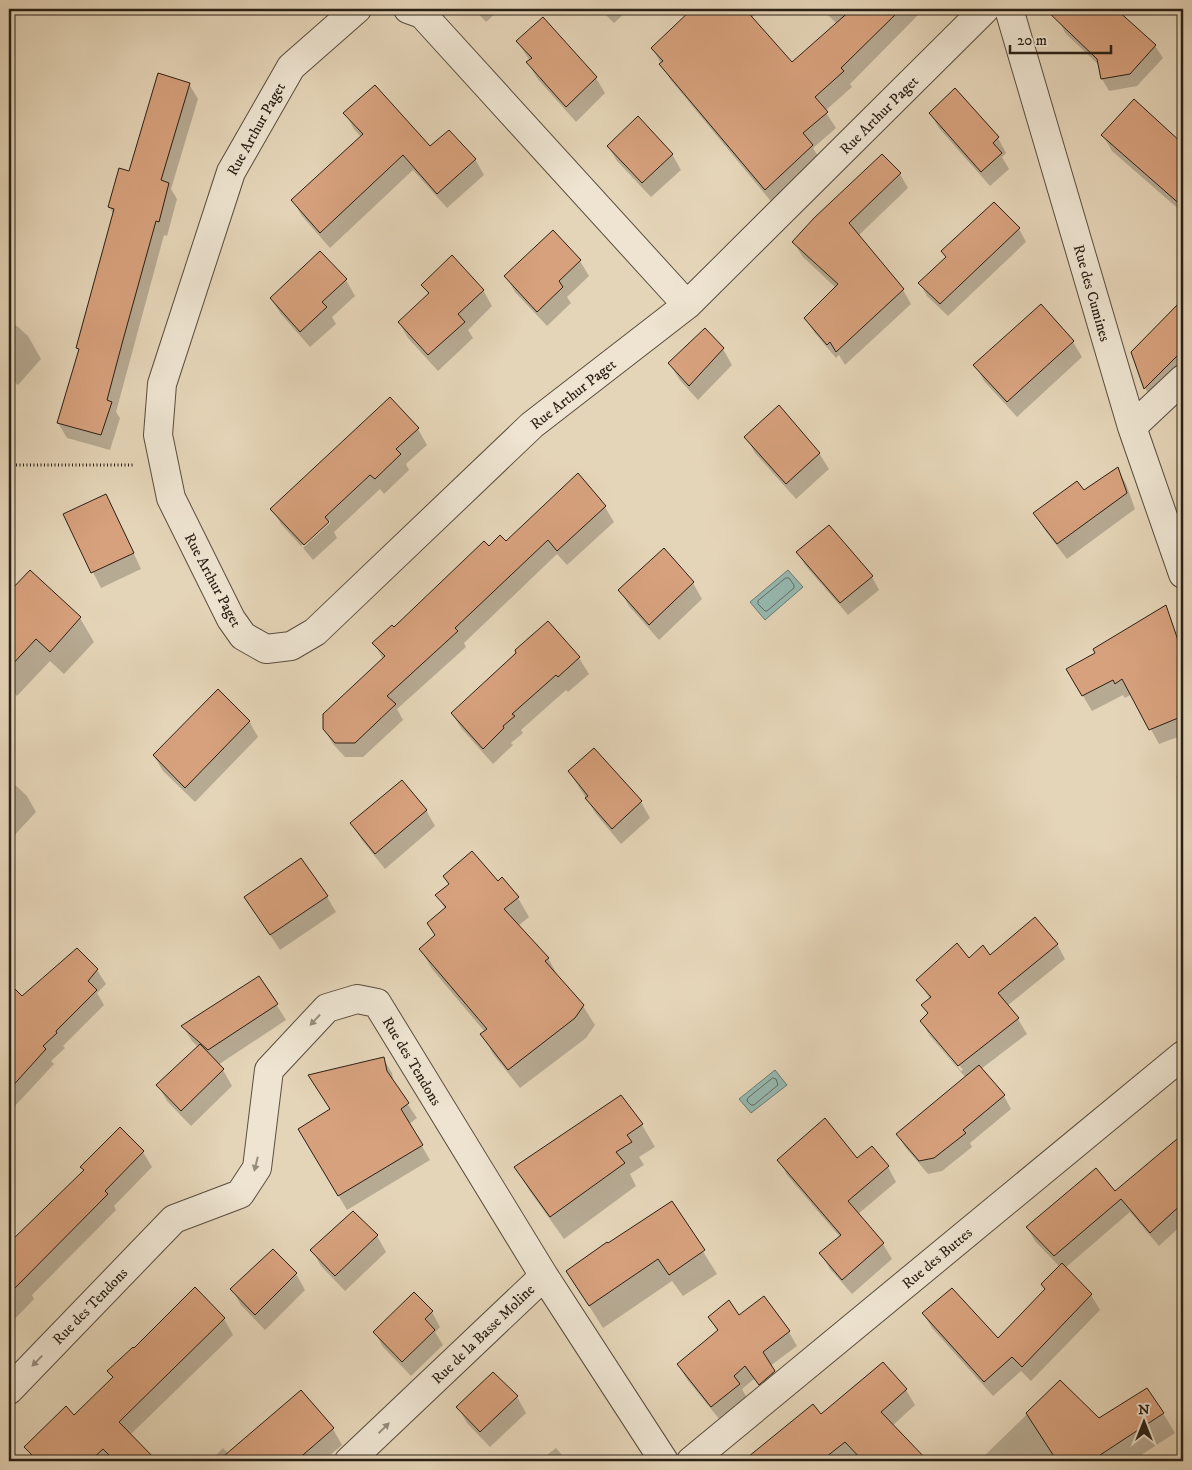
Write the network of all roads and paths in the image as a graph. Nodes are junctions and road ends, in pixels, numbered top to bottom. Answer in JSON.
{"nodes":[{"id":1,"x":357,"y":9,"type":"edge"},
{"id":2,"x":408,"y":9,"type":"edge"},
{"id":3,"x":985,"y":9,"type":"edge"},
{"id":4,"x":1009,"y":9,"type":"edge"},
{"id":5,"x":687,"y":305,"type":"junction"},
{"id":6,"x":1183,"y":379,"type":"edge"},
{"id":7,"x":1132,"y":427,"type":"junction"},
{"id":8,"x":164,"y":464,"type":"junction"},
{"id":9,"x":9,"y":465,"type":"edge"},
{"id":10,"x":1183,"y":574,"type":"edge"},
{"id":11,"x":1183,"y":1056,"type":"edge"},
{"id":12,"x":544,"y":1276,"type":"junction"},
{"id":13,"x":9,"y":1390,"type":"edge"},
{"id":14,"x":349,"y":1461,"type":"edge"},
{"id":15,"x":664,"y":1461,"type":"edge"},
{"id":16,"x":691,"y":1461,"type":"edge"}],
"edges":[{"from":1,"to":8,"type":"street","name":"Rue Arthur Paget"},
{"from":2,"to":5,"type":"street"},
{"from":3,"to":5,"type":"street","name":"Rue Arthur Paget"},
{"from":4,"to":7,"type":"street","name":"Rue des Cumines"},
{"from":5,"to":8,"type":"street","name":"Rue Arthur Paget"},
{"from":6,"to":7,"type":"street"},
{"from":7,"to":10,"type":"street","name":"Rue des Cumines"},
{"from":8,"to":9,"type":"path"},
{"from":11,"to":16,"type":"street","name":"Rue des Buttes"},
{"from":12,"to":13,"type":"street","name":"Rue des Tendons","one_way":true},
{"from":14,"to":12,"type":"street","name":"Rue de la Basse Moline","one_way":true},
{"from":12,"to":15,"type":"street","name":"Rue de la Basse Moline"}]}
